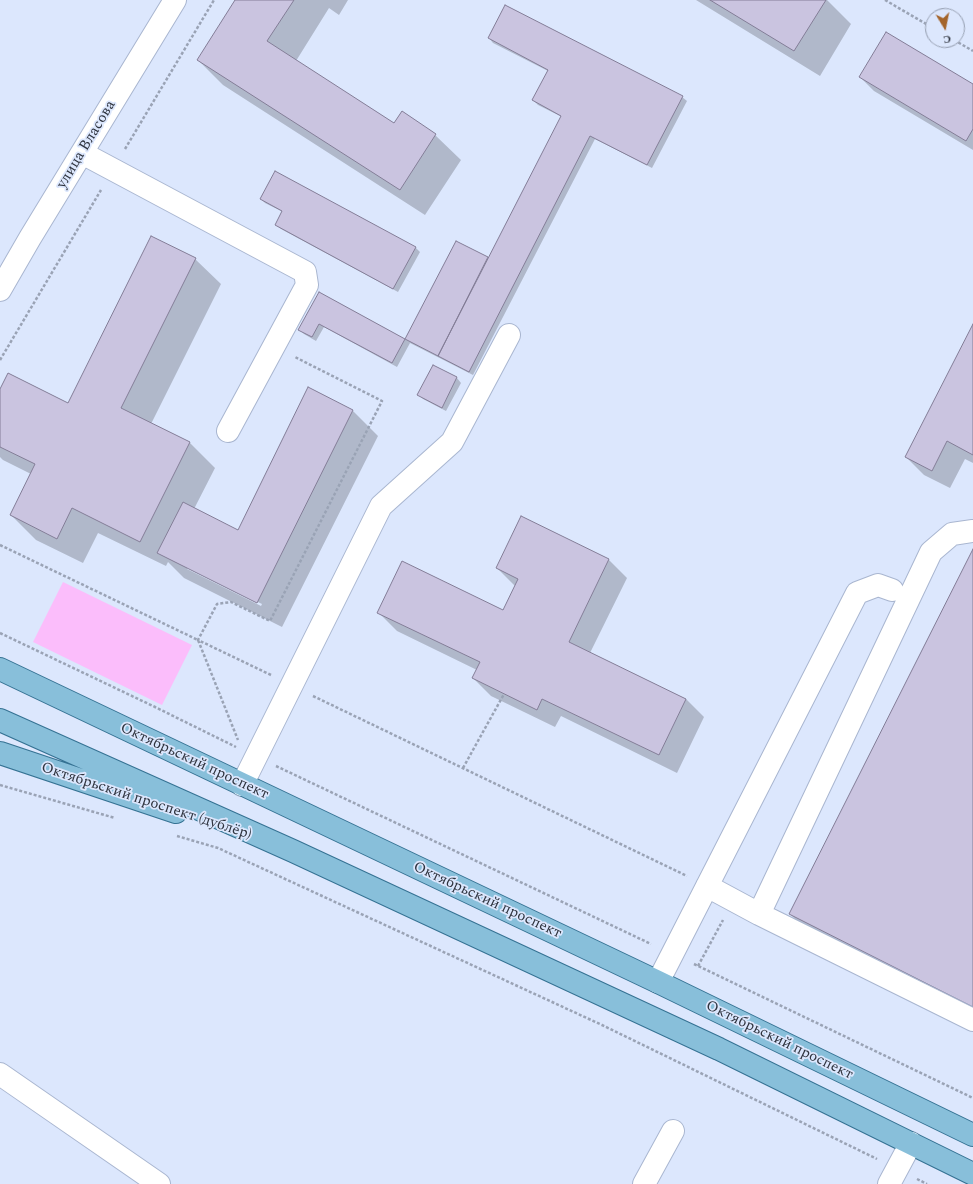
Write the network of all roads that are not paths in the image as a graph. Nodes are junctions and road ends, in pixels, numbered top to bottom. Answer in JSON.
{"nodes":[{"id":1,"x":175,"y":0,"type":"edge"},
{"id":2,"x":82,"y":153,"type":"junction"},
{"id":3,"x":0,"y":290,"type":"edge"},
{"id":4,"x":509,"y":335,"type":"dead end"},
{"id":5,"x":228,"y":431,"type":"dead end"},
{"id":6,"x":973,"y":532,"type":"edge"},
{"id":7,"x":892,"y":590,"type":"dead end"},
{"id":8,"x":0,"y":670,"type":"edge"},
{"id":9,"x":0,"y":720,"type":"edge"},
{"id":10,"x":0,"y":753,"type":"edge"},
{"id":11,"x":242,"y":785,"type":"junction"},
{"id":12,"x":293,"y":851,"type":"junction"},
{"id":13,"x":707,"y":886,"type":"junction"},
{"id":14,"x":760,"y":914,"type":"junction"},
{"id":15,"x":658,"y":982,"type":"junction"},
{"id":16,"x":973,"y":1020,"type":"edge"},
{"id":17,"x":0,"y":1074,"type":"edge"},
{"id":18,"x":673,"y":1131,"type":"dead end"},
{"id":19,"x":973,"y":1135,"type":"edge"},
{"id":20,"x":910,"y":1143,"type":"junction"},
{"id":21,"x":973,"y":1174,"type":"edge"},
{"id":22,"x":893,"y":1177,"type":"edge"},
{"id":23,"x":159,"y":1184,"type":"edge"},
{"id":24,"x":644,"y":1184,"type":"edge"}],
"edges":[{"from":1,"to":2,"type":"street","name":"улица Власова"},
{"from":2,"to":3,"type":"street","name":"улица Власова"},
{"from":2,"to":5,"type":"street"},
{"from":4,"to":11,"type":"street"},
{"from":6,"to":14,"type":"street"},
{"from":7,"to":13,"type":"street"},
{"from":8,"to":11,"type":"main road","name":"Октябрьский проспект"},
{"from":9,"to":12,"type":"main road"},
{"from":10,"to":12,"type":"main road","name":"Октябрьский проспект (дублёр)"},
{"from":11,"to":15,"type":"main road","name":"Октябрьский проспект"},
{"from":12,"to":20,"type":"main road"},
{"from":13,"to":14,"type":"street"},
{"from":13,"to":15,"type":"street"},
{"from":14,"to":16,"type":"street"},
{"from":15,"to":19,"type":"main road","name":"Октябрьский проспект"},
{"from":17,"to":23,"type":"street"},
{"from":18,"to":24,"type":"street"},
{"from":20,"to":21,"type":"main road"},
{"from":20,"to":22,"type":"street"}]}
